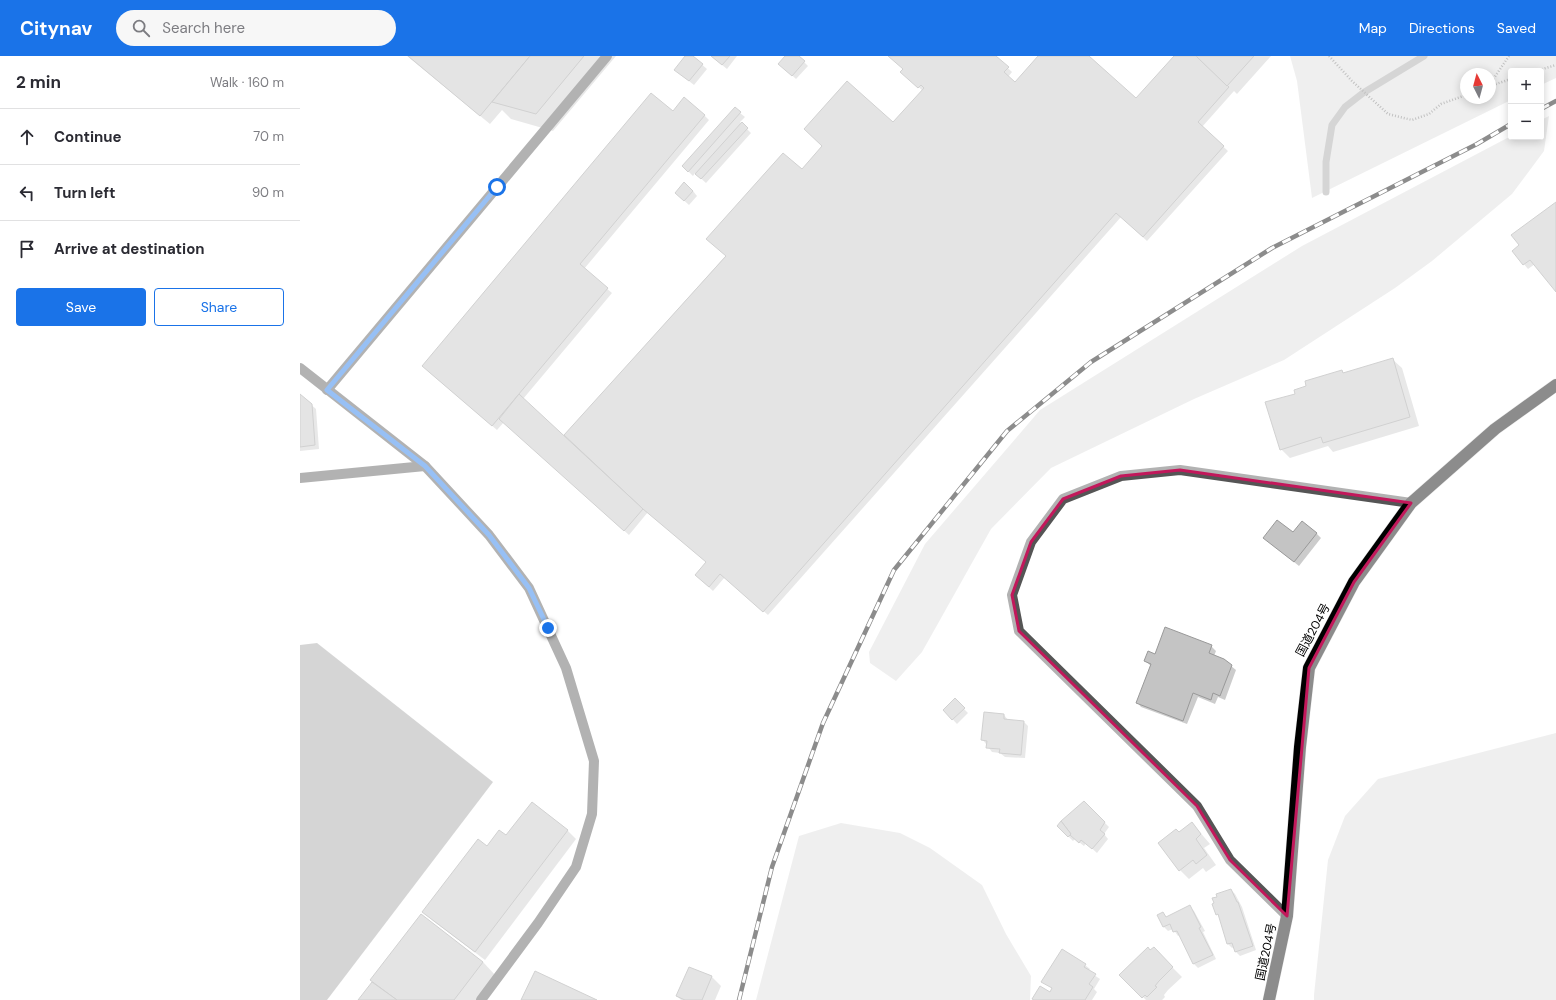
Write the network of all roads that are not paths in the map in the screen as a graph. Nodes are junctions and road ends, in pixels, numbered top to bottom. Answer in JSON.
{"nodes":[{"id":1,"x":607,"y":56,"type":"edge"},
{"id":2,"x":300,"y":368,"type":"edge"},
{"id":3,"x":1556,"y":385,"type":"edge"},
{"id":4,"x":327,"y":390,"type":"junction"},
{"id":5,"x":425,"y":466,"type":"junction"},
{"id":6,"x":300,"y":478,"type":"edge"},
{"id":7,"x":1411,"y":503,"type":"junction"},
{"id":8,"x":1287,"y":916,"type":"junction"},
{"id":9,"x":481,"y":1000,"type":"edge"},
{"id":10,"x":1270,"y":1000,"type":"edge"}],
"edges":[{"from":1,"to":4,"type":"street"},
{"from":2,"to":4,"type":"street"},
{"from":3,"to":7,"type":"highway","name":"国道204号"},
{"from":4,"to":5,"type":"street"},
{"from":5,"to":6,"type":"street"},
{"from":5,"to":9,"type":"street"},
{"from":7,"to":8,"type":"highway","name":"国道204号"},
{"from":7,"to":8,"type":"street"},
{"from":8,"to":10,"type":"highway","name":"国道204号"}]}
